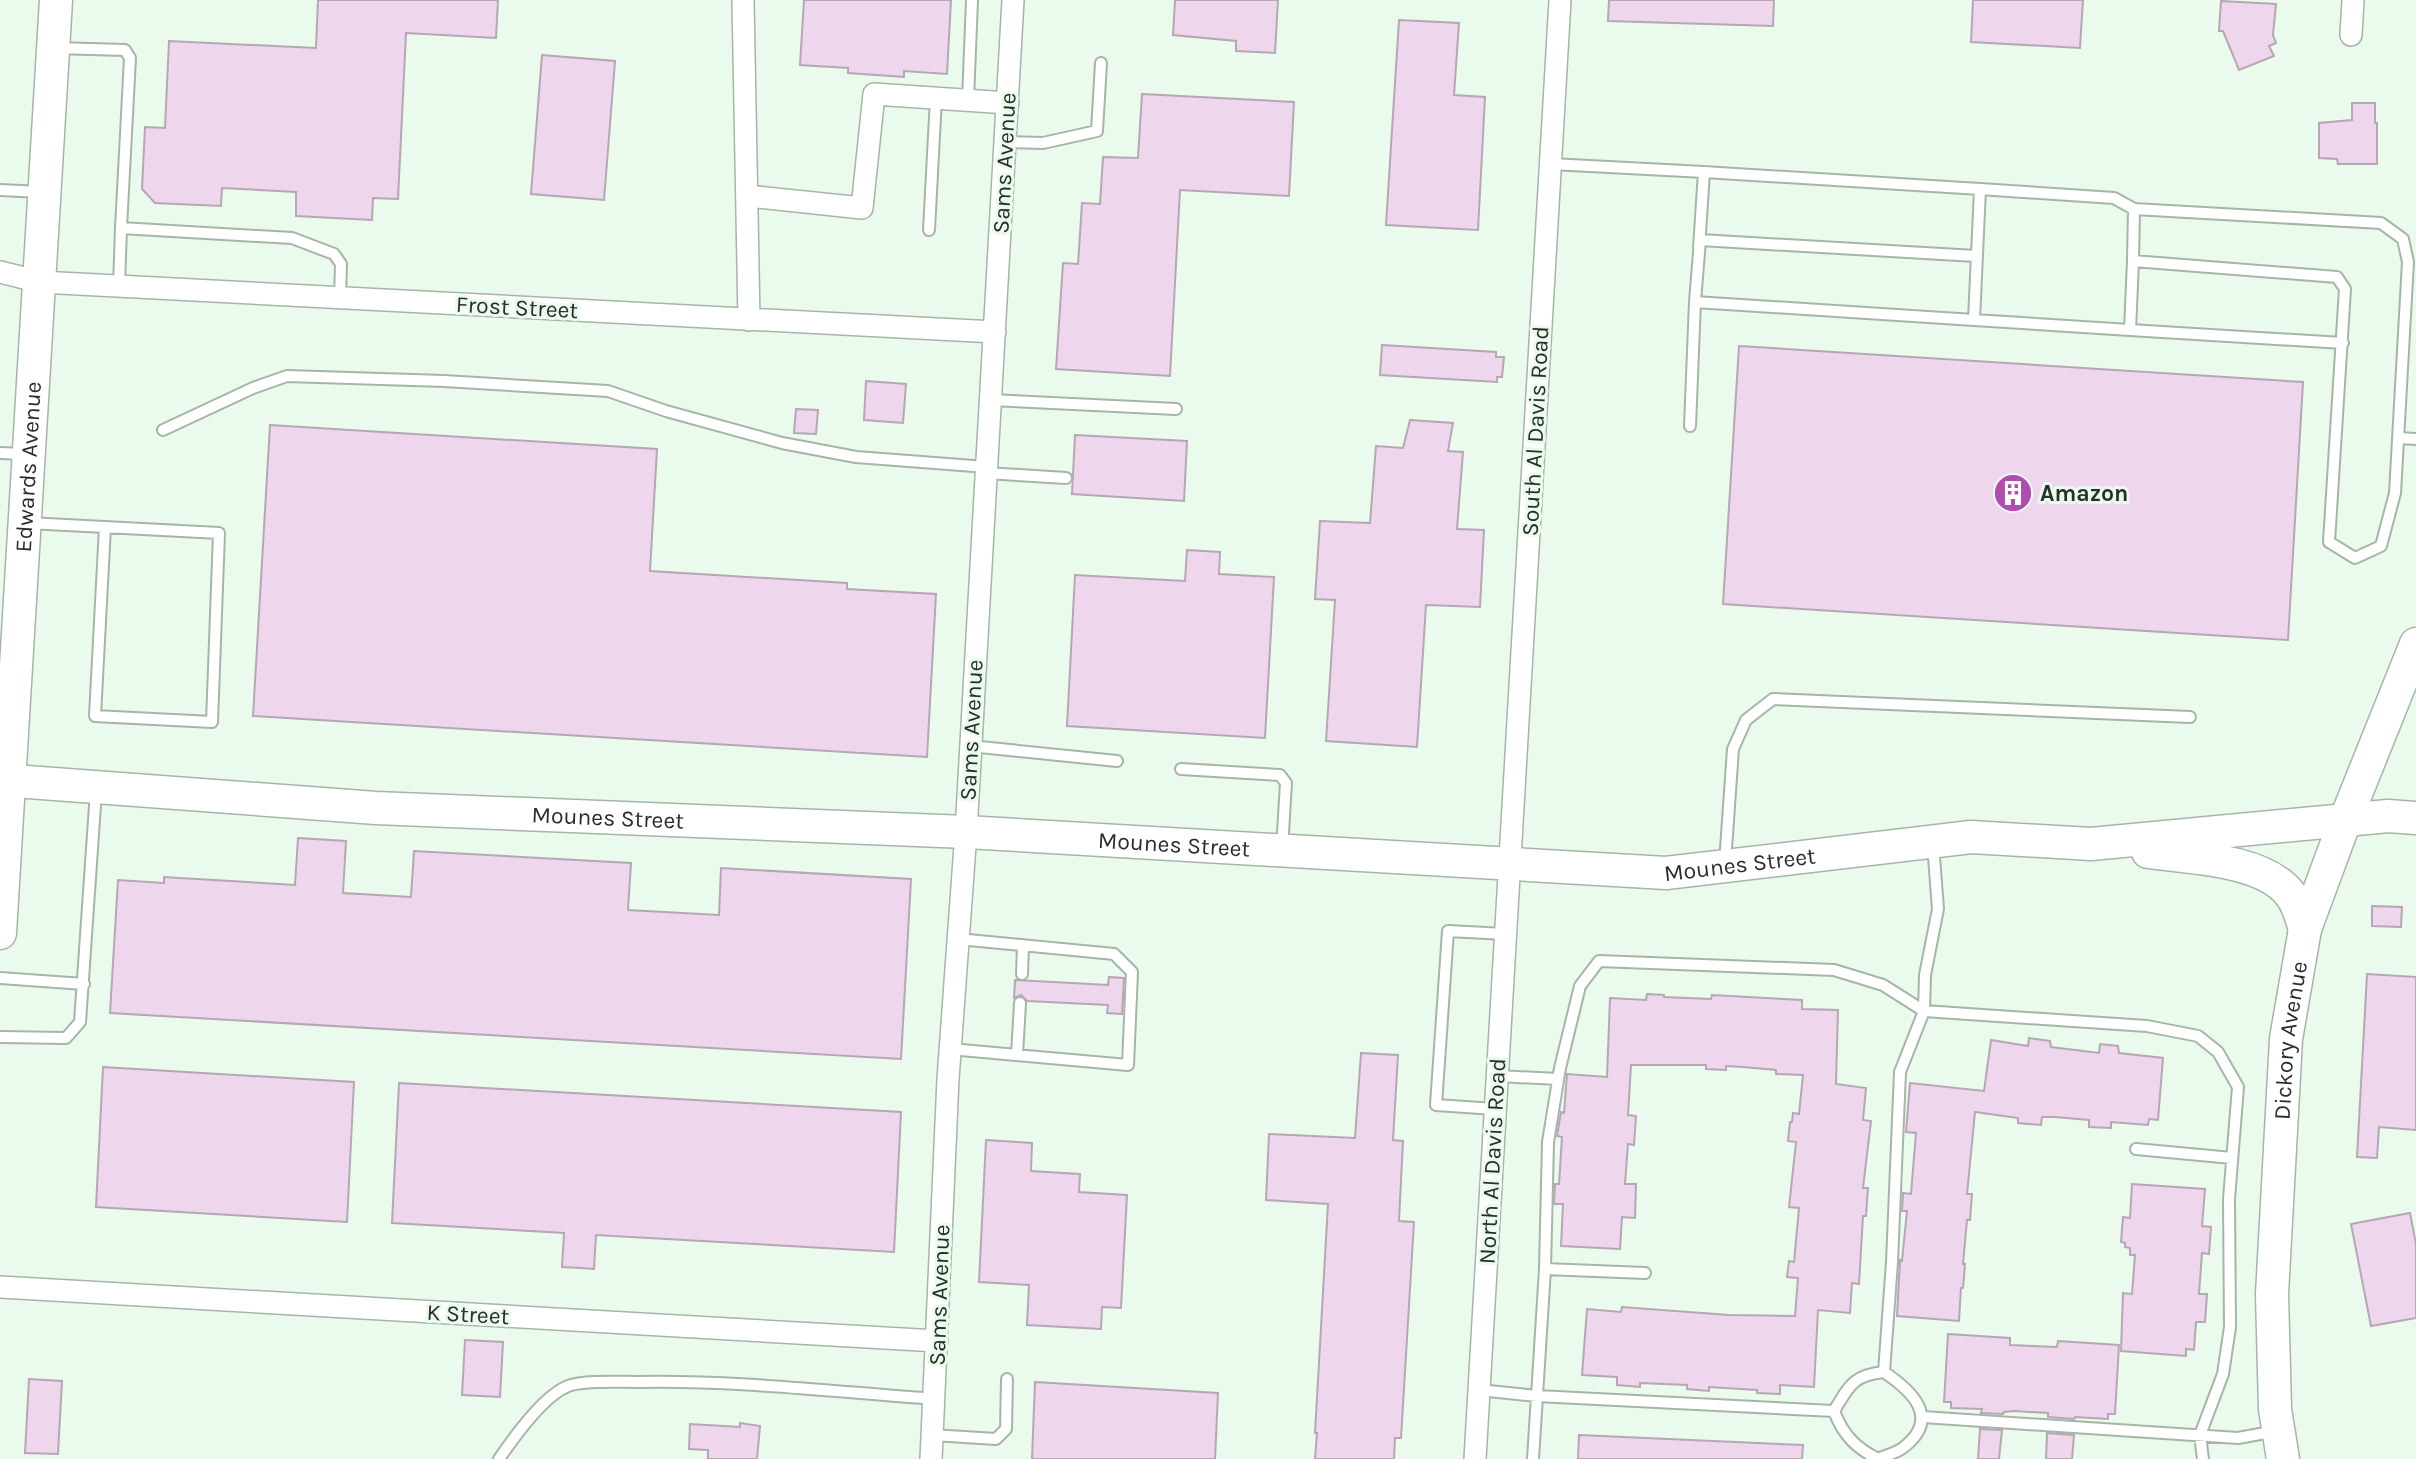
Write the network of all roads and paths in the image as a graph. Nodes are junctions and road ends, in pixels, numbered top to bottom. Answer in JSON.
{"nodes":[{"id":1,"x":56,"y":0,"type":"edge"},
{"id":2,"x":743,"y":0,"type":"edge"},
{"id":3,"x":972,"y":0,"type":"edge"},
{"id":4,"x":1013,"y":0,"type":"edge"},
{"id":5,"x":1560,"y":0,"type":"edge"},
{"id":6,"x":2353,"y":0,"type":"edge"},
{"id":7,"x":2351,"y":35,"type":"dead end"},
{"id":8,"x":52,"y":48,"type":"junction"},
{"id":9,"x":1101,"y":63,"type":"dead end"},
{"id":10,"x":936,"y":98,"type":"junction"},
{"id":11,"x":968,"y":100,"type":"junction"},
{"id":12,"x":1008,"y":103,"type":"junction"},
{"id":13,"x":1006,"y":142,"type":"junction"},
{"id":14,"x":1551,"y":164,"type":"junction"},
{"id":15,"x":1704,"y":172,"type":"junction"},
{"id":16,"x":1980,"y":189,"type":"junction"},
{"id":17,"x":0,"y":190,"type":"edge"},
{"id":18,"x":45,"y":192,"type":"junction"},
{"id":19,"x":748,"y":196,"type":"junction"},
{"id":20,"x":2134,"y":209,"type":"junction"},
{"id":21,"x":121,"y":228,"type":"junction"},
{"id":22,"x":929,"y":230,"type":"dead end"},
{"id":23,"x":1699,"y":248,"type":"junction"},
{"id":24,"x":1976,"y":256,"type":"junction"},
{"id":25,"x":2133,"y":261,"type":"junction"},
{"id":26,"x":0,"y":272,"type":"edge"},
{"id":27,"x":40,"y":282,"type":"junction"},
{"id":28,"x":119,"y":286,"type":"junction"},
{"id":29,"x":340,"y":297,"type":"junction"},
{"id":30,"x":1695,"y":302,"type":"junction"},
{"id":31,"x":749,"y":320,"type":"junction"},
{"id":32,"x":1973,"y":320,"type":"junction"},
{"id":33,"x":2130,"y":330,"type":"junction"},
{"id":34,"x":995,"y":332,"type":"junction"},
{"id":35,"x":2343,"y":343,"type":"junction"},
{"id":36,"x":991,"y":400,"type":"junction"},
{"id":37,"x":1176,"y":409,"type":"dead end"},
{"id":38,"x":1690,"y":426,"type":"dead end"},
{"id":39,"x":163,"y":430,"type":"dead end"},
{"id":40,"x":2399,"y":438,"type":"junction"},
{"id":41,"x":2416,"y":439,"type":"edge"},
{"id":42,"x":15,"y":454,"type":"edge"},
{"id":43,"x":987,"y":470,"type":"junction"},
{"id":44,"x":1066,"y":478,"type":"dead end"},
{"id":45,"x":25,"y":522,"type":"junction"},
{"id":46,"x":105,"y":527,"type":"junction"},
{"id":47,"x":2416,"y":644,"type":"edge"},
{"id":48,"x":7,"y":693,"type":"edge"},
{"id":49,"x":2190,"y":717,"type":"dead end"},
{"id":50,"x":970,"y":746,"type":"junction"},
{"id":51,"x":1116,"y":761,"type":"dead end"},
{"id":52,"x":1181,"y":769,"type":"dead end"},
{"id":53,"x":5,"y":780,"type":"edge"},
{"id":54,"x":96,"y":787,"type":"junction"},
{"id":55,"x":2416,"y":818,"type":"edge"},
{"id":56,"x":2345,"y":821,"type":"junction"},
{"id":57,"x":966,"y":832,"type":"junction"},
{"id":58,"x":1933,"y":842,"type":"junction"},
{"id":59,"x":2091,"y":844,"type":"junction"},
{"id":60,"x":1281,"y":851,"type":"junction"},
{"id":61,"x":1509,"y":863,"type":"junction"},
{"id":62,"x":1725,"y":866,"type":"junction"},
{"id":63,"x":2305,"y":929,"type":"junction"},
{"id":64,"x":0,"y":933,"type":"edge"},
{"id":65,"x":1505,"y":934,"type":"junction"},
{"id":66,"x":958,"y":939,"type":"junction"},
{"id":67,"x":1023,"y":945,"type":"junction"},
{"id":68,"x":1022,"y":974,"type":"dead end"},
{"id":69,"x":0,"y":978,"type":"edge"},
{"id":70,"x":84,"y":984,"type":"junction"},
{"id":71,"x":1020,"y":1003,"type":"dead end"},
{"id":72,"x":1924,"y":1011,"type":"junction"},
{"id":73,"x":0,"y":1037,"type":"edge"},
{"id":74,"x":950,"y":1049,"type":"junction"},
{"id":75,"x":1017,"y":1055,"type":"junction"},
{"id":76,"x":1497,"y":1076,"type":"junction"},
{"id":77,"x":1558,"y":1079,"type":"junction"},
{"id":78,"x":1495,"y":1110,"type":"junction"},
{"id":79,"x":2136,"y":1149,"type":"dead end"},
{"id":80,"x":2232,"y":1158,"type":"junction"},
{"id":81,"x":1545,"y":1269,"type":"junction"},
{"id":82,"x":1645,"y":1273,"type":"dead end"},
{"id":83,"x":0,"y":1287,"type":"edge"},
{"id":84,"x":937,"y":1341,"type":"junction"},
{"id":85,"x":1884,"y":1372,"type":"junction"},
{"id":86,"x":1007,"y":1379,"type":"dead end"},
{"id":87,"x":1479,"y":1390,"type":"junction"},
{"id":88,"x":1537,"y":1396,"type":"junction"},
{"id":89,"x":934,"y":1399,"type":"junction"},
{"id":90,"x":1835,"y":1411,"type":"junction"},
{"id":91,"x":1923,"y":1417,"type":"junction"},
{"id":92,"x":932,"y":1435,"type":"junction"},
{"id":93,"x":2200,"y":1436,"type":"junction"},
{"id":94,"x":2281,"y":1445,"type":"edge"},
{"id":95,"x":499,"y":1459,"type":"edge"},
{"id":96,"x":931,"y":1459,"type":"edge"},
{"id":97,"x":1475,"y":1459,"type":"edge"},
{"id":98,"x":1533,"y":1459,"type":"edge"},
{"id":99,"x":1878,"y":1459,"type":"edge"},
{"id":100,"x":2203,"y":1459,"type":"edge"}],
"edges":[{"from":1,"to":8,"type":"main road","name":"Edwards Avenue"},
{"from":2,"to":19,"type":"street"},
{"from":3,"to":11,"type":"lane"},
{"from":4,"to":12,"type":"street","name":"Sams Avenue"},
{"from":5,"to":14,"type":"street","name":"South Al Davis Road"},
{"from":6,"to":7,"type":"street"},
{"from":8,"to":18,"type":"main road","name":"Edwards Avenue"},
{"from":8,"to":21,"type":"lane"},
{"from":9,"to":13,"type":"lane"},
{"from":10,"to":11,"type":"street"},
{"from":10,"to":19,"type":"street"},
{"from":10,"to":22,"type":"lane"},
{"from":11,"to":12,"type":"street"},
{"from":12,"to":13,"type":"street","name":"Sams Avenue"},
{"from":13,"to":34,"type":"street","name":"Sams Avenue"},
{"from":14,"to":15,"type":"lane"},
{"from":14,"to":61,"type":"street","name":"South Al Davis Road"},
{"from":15,"to":16,"type":"lane"},
{"from":15,"to":23,"type":"lane"},
{"from":16,"to":20,"type":"lane"},
{"from":16,"to":24,"type":"lane"},
{"from":17,"to":18,"type":"lane"},
{"from":18,"to":27,"type":"main road","name":"Edwards Avenue"},
{"from":19,"to":31,"type":"street"},
{"from":20,"to":25,"type":"lane"},
{"from":20,"to":40,"type":"lane"},
{"from":21,"to":28,"type":"lane"},
{"from":21,"to":29,"type":"lane"},
{"from":23,"to":24,"type":"lane"},
{"from":23,"to":30,"type":"lane"},
{"from":24,"to":32,"type":"lane"},
{"from":25,"to":33,"type":"lane"},
{"from":25,"to":35,"type":"lane"},
{"from":26,"to":27,"type":"street","name":"Frost Street"},
{"from":27,"to":28,"type":"street","name":"Frost Street"},
{"from":27,"to":42,"type":"main road","name":"Edwards Avenue"},
{"from":28,"to":29,"type":"street","name":"Frost Street"},
{"from":29,"to":31,"type":"street","name":"Frost Street"},
{"from":30,"to":32,"type":"lane"},
{"from":30,"to":38,"type":"lane"},
{"from":31,"to":34,"type":"street","name":"Frost Street"},
{"from":32,"to":33,"type":"lane"},
{"from":33,"to":35,"type":"lane"},
{"from":34,"to":36,"type":"street","name":"Sams Avenue"},
{"from":35,"to":40,"type":"lane"},
{"from":36,"to":37,"type":"lane"},
{"from":36,"to":43,"type":"street","name":"Sams Avenue"},
{"from":39,"to":43,"type":"lane"},
{"from":40,"to":41,"type":"lane"},
{"from":42,"to":45,"type":"main road","name":"Edwards Avenue"},
{"from":43,"to":44,"type":"lane"},
{"from":43,"to":50,"type":"street","name":"Sams Avenue"},
{"from":45,"to":46,"type":"lane"},
{"from":45,"to":48,"type":"main road","name":"Edwards Avenue"},
{"from":46,"to":46,"type":"lane"},
{"from":47,"to":56,"type":"main road","name":"Dickory Avenue"},
{"from":48,"to":53,"type":"main road","name":"Edwards Avenue"},
{"from":49,"to":62,"type":"lane"},
{"from":50,"to":51,"type":"lane"},
{"from":50,"to":57,"type":"street","name":"Sams Avenue"},
{"from":52,"to":60,"type":"lane"},
{"from":53,"to":54,"type":"main road","name":"Mounes Street"},
{"from":53,"to":64,"type":"main road","name":"Edwards Avenue"},
{"from":54,"to":57,"type":"main road","name":"Mounes Street"},
{"from":54,"to":70,"type":"lane"},
{"from":55,"to":56,"type":"main road","name":"Mounes Street"},
{"from":56,"to":59,"type":"main road","name":"Mounes Street"},
{"from":56,"to":63,"type":"main road","name":"Dickory Avenue"},
{"from":57,"to":60,"type":"main road","name":"Mounes Street"},
{"from":57,"to":66,"type":"street","name":"Sams Avenue"},
{"from":58,"to":59,"type":"main road","name":"Mounes Street"},
{"from":58,"to":62,"type":"main road","name":"Mounes Street"},
{"from":58,"to":72,"type":"lane"},
{"from":59,"to":63,"type":"main road"},
{"from":60,"to":61,"type":"main road","name":"Mounes Street"},
{"from":61,"to":62,"type":"main road","name":"Mounes Street"},
{"from":61,"to":65,"type":"street","name":"North Al Davis Road"},
{"from":63,"to":94,"type":"main road","name":"Dickory Avenue"},
{"from":65,"to":76,"type":"street","name":"North Al Davis Road"},
{"from":65,"to":78,"type":"lane"},
{"from":66,"to":67,"type":"lane"},
{"from":66,"to":74,"type":"street","name":"Sams Avenue"},
{"from":67,"to":68,"type":"lane"},
{"from":67,"to":75,"type":"lane"},
{"from":69,"to":70,"type":"lane"},
{"from":70,"to":73,"type":"lane"},
{"from":71,"to":75,"type":"lane"},
{"from":72,"to":77,"type":"lane"},
{"from":72,"to":80,"type":"lane"},
{"from":72,"to":85,"type":"lane"},
{"from":74,"to":75,"type":"lane"},
{"from":74,"to":84,"type":"street","name":"Sams Avenue"},
{"from":76,"to":77,"type":"lane"},
{"from":76,"to":78,"type":"street","name":"North Al Davis Road"},
{"from":77,"to":81,"type":"lane"},
{"from":78,"to":87,"type":"street","name":"North Al Davis Road"},
{"from":79,"to":80,"type":"lane"},
{"from":80,"to":93,"type":"lane"},
{"from":81,"to":82,"type":"lane"},
{"from":81,"to":88,"type":"lane"},
{"from":83,"to":84,"type":"street","name":"K Street"},
{"from":84,"to":89,"type":"street","name":"Sams Avenue"},
{"from":85,"to":90,"type":"lane"},
{"from":85,"to":91,"type":"lane"},
{"from":86,"to":92,"type":"lane"},
{"from":87,"to":88,"type":"lane"},
{"from":87,"to":97,"type":"street","name":"North Al Davis Road"},
{"from":88,"to":90,"type":"lane"},
{"from":88,"to":98,"type":"lane"},
{"from":89,"to":92,"type":"street","name":"Sams Avenue"},
{"from":89,"to":95,"type":"lane"},
{"from":90,"to":99,"type":"lane"},
{"from":91,"to":93,"type":"lane"},
{"from":91,"to":99,"type":"lane"},
{"from":92,"to":96,"type":"street","name":"Sams Avenue"},
{"from":93,"to":94,"type":"lane"},
{"from":93,"to":100,"type":"lane"}]}
